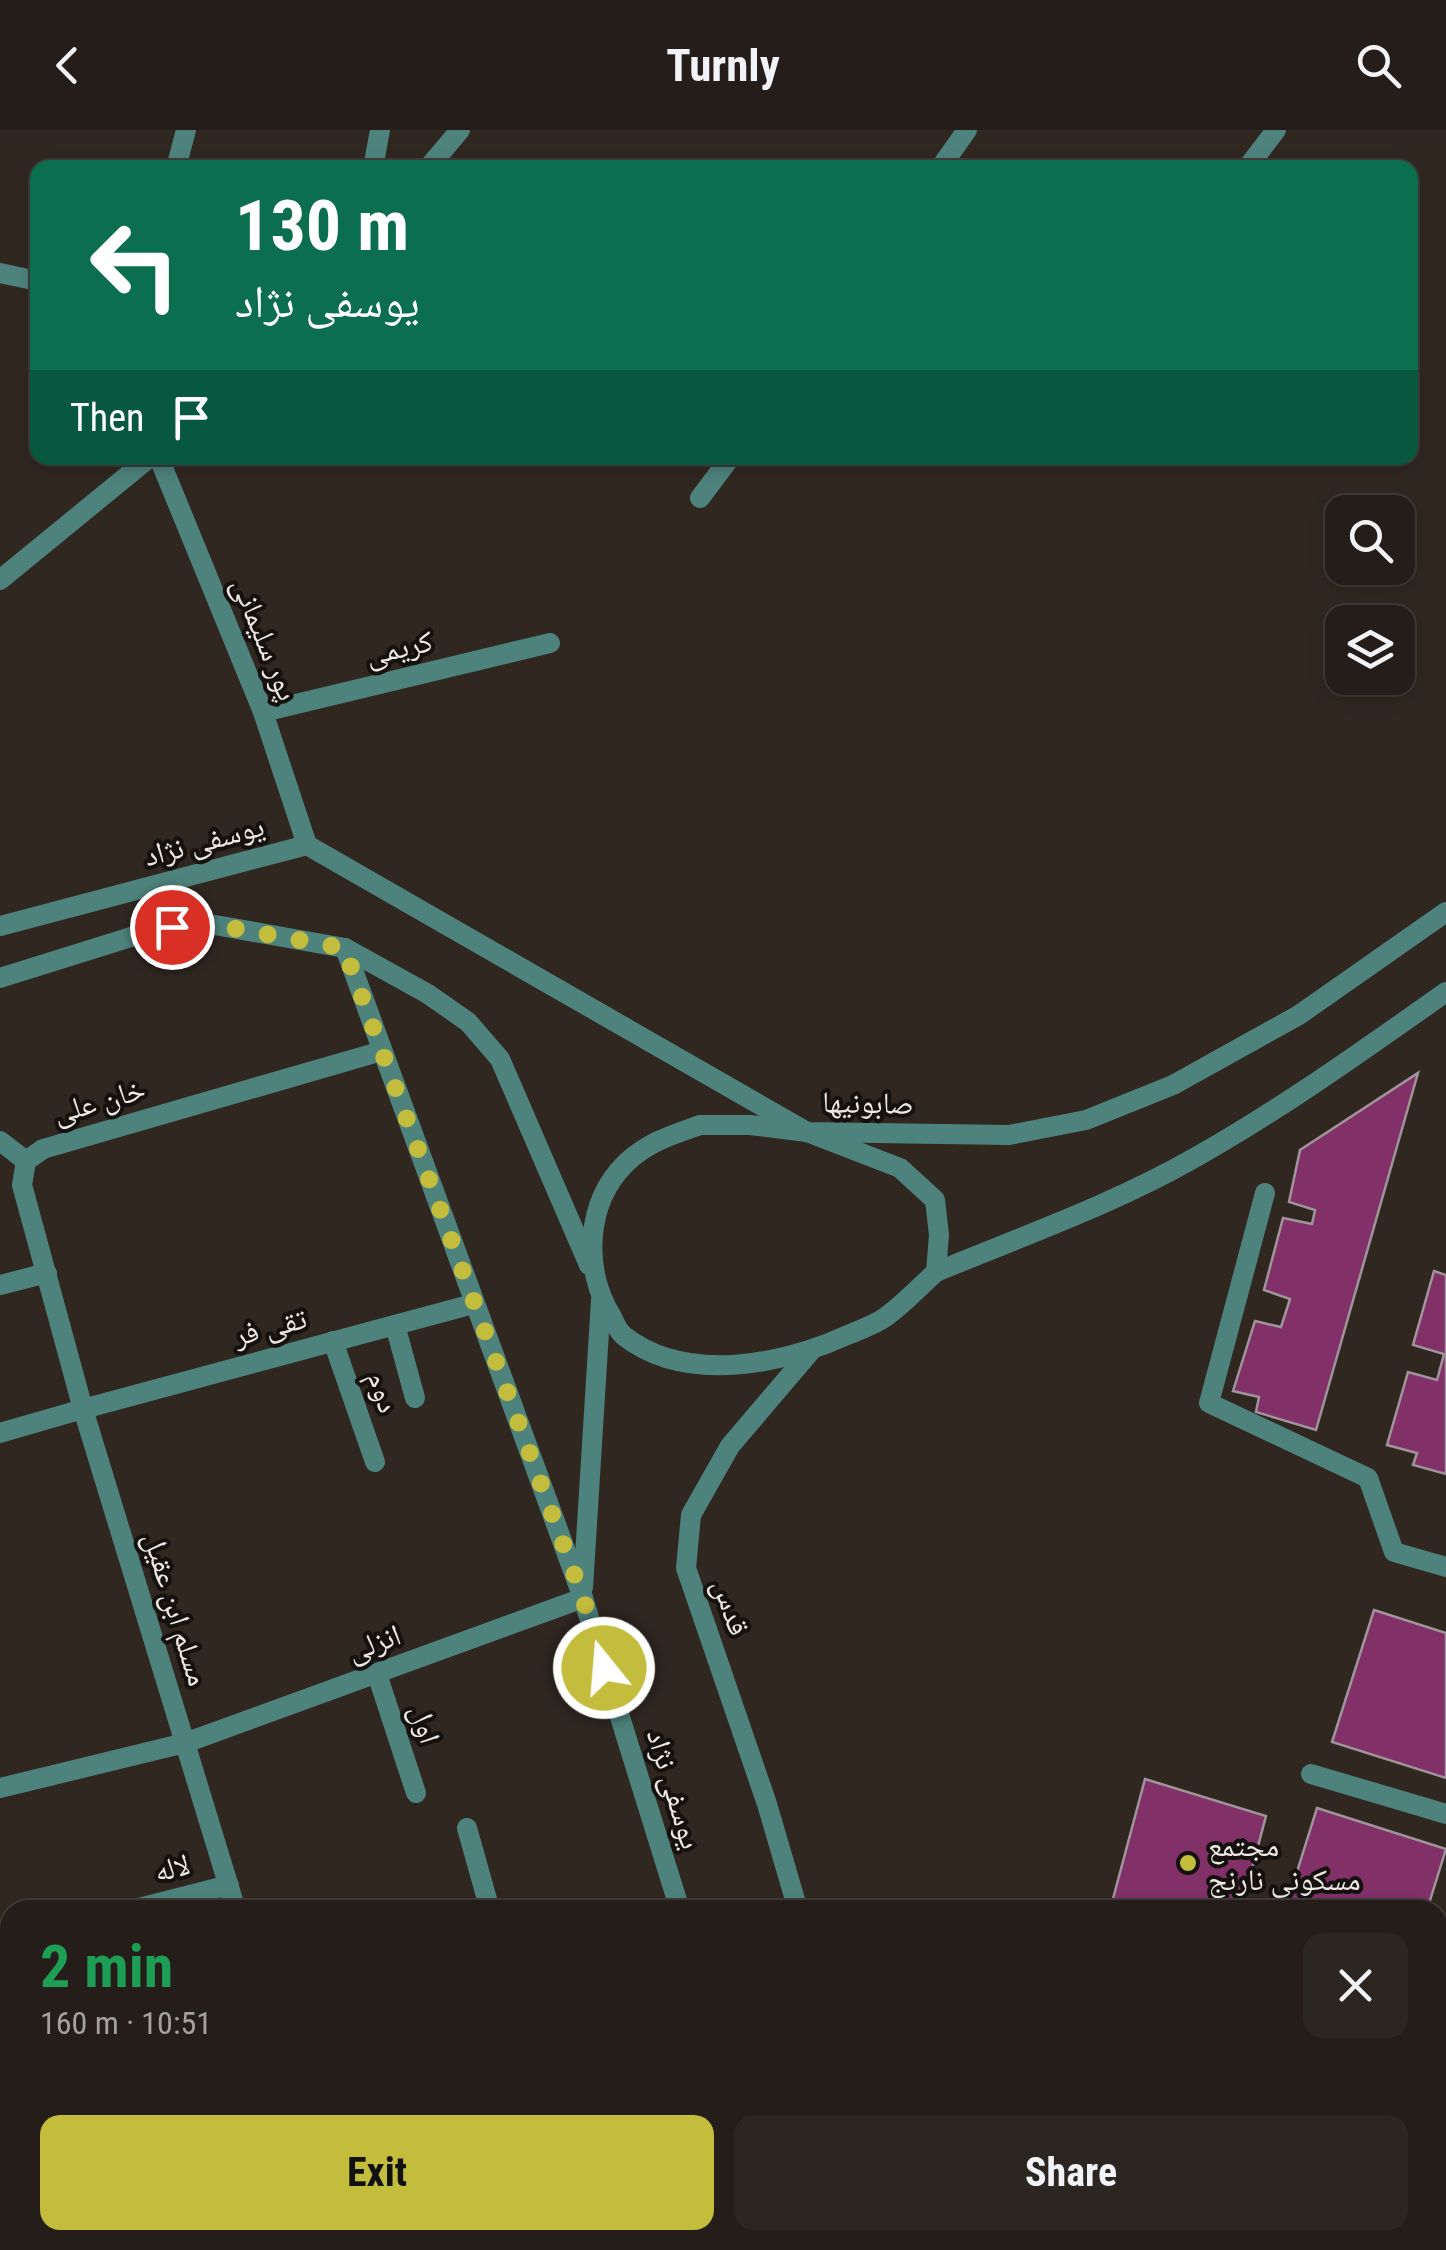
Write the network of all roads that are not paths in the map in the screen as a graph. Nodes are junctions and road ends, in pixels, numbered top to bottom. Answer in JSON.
{"nodes":[{"id":1,"x":186,"y":130,"type":"edge"},
{"id":2,"x":380,"y":130,"type":"edge"},
{"id":3,"x":460,"y":130,"type":"edge"},
{"id":4,"x":967,"y":130,"type":"edge"},
{"id":5,"x":1276,"y":130,"type":"edge"},
{"id":6,"x":178,"y":160,"type":"edge"},
{"id":7,"x":374,"y":160,"type":"edge"},
{"id":8,"x":435,"y":160,"type":"edge"},
{"id":9,"x":946,"y":160,"type":"edge"},
{"id":10,"x":1253,"y":160,"type":"edge"},
{"id":11,"x":0,"y":273,"type":"edge"},
{"id":12,"x":30,"y":279,"type":"edge"},
{"id":13,"x":140,"y":465,"type":"edge"},
{"id":14,"x":162,"y":465,"type":"edge"},
{"id":15,"x":725,"y":465,"type":"edge"},
{"id":16,"x":700,"y":498,"type":"dead end"},
{"id":17,"x":0,"y":580,"type":"edge"},
{"id":18,"x":550,"y":643,"type":"dead end"},
{"id":19,"x":262,"y":712,"type":"junction"},
{"id":20,"x":307,"y":845,"type":"junction"},
{"id":21,"x":1446,"y":912,"type":"edge"},
{"id":22,"x":0,"y":926,"type":"edge"},
{"id":23,"x":344,"y":948,"type":"junction"},
{"id":24,"x":0,"y":978,"type":"edge"},
{"id":25,"x":1446,"y":992,"type":"edge"},
{"id":26,"x":382,"y":1051,"type":"junction"},
{"id":27,"x":807,"y":1132,"type":"junction"},
{"id":28,"x":0,"y":1141,"type":"edge"},
{"id":29,"x":26,"y":1161,"type":"junction"},
{"id":30,"x":1265,"y":1193,"type":"dead end"},
{"id":31,"x":47,"y":1272,"type":"junction"},
{"id":32,"x":936,"y":1272,"type":"junction"},
{"id":33,"x":593,"y":1274,"type":"junction"},
{"id":34,"x":0,"y":1285,"type":"edge"},
{"id":35,"x":601,"y":1300,"type":"junction"},
{"id":36,"x":473,"y":1304,"type":"junction"},
{"id":37,"x":395,"y":1324,"type":"junction"},
{"id":38,"x":334,"y":1342,"type":"junction"},
{"id":39,"x":810,"y":1352,"type":"junction"},
{"id":40,"x":415,"y":1398,"type":"dead end"},
{"id":41,"x":83,"y":1409,"type":"junction"},
{"id":42,"x":0,"y":1433,"type":"edge"},
{"id":43,"x":375,"y":1462,"type":"dead end"},
{"id":44,"x":1446,"y":1567,"type":"edge"},
{"id":45,"x":583,"y":1598,"type":"junction"},
{"id":46,"x":377,"y":1674,"type":"junction"},
{"id":47,"x":186,"y":1744,"type":"junction"},
{"id":48,"x":1310,"y":1774,"type":"dead end"},
{"id":49,"x":0,"y":1788,"type":"edge"},
{"id":50,"x":416,"y":1793,"type":"dead end"},
{"id":51,"x":1446,"y":1814,"type":"edge"},
{"id":52,"x":468,"y":1828,"type":"dead end"},
{"id":53,"x":228,"y":1885,"type":"junction"},
{"id":54,"x":170,"y":1900,"type":"edge"},
{"id":55,"x":233,"y":1900,"type":"edge"},
{"id":56,"x":487,"y":1900,"type":"edge"},
{"id":57,"x":677,"y":1900,"type":"edge"},
{"id":58,"x":795,"y":1900,"type":"edge"}],
"edges":[{"from":1,"to":6,"type":"street"},
{"from":2,"to":7,"type":"street"},
{"from":3,"to":8,"type":"street"},
{"from":4,"to":9,"type":"street"},
{"from":5,"to":10,"type":"street"},
{"from":11,"to":12,"type":"street"},
{"from":13,"to":17,"type":"street"},
{"from":14,"to":19,"type":"street","name":"پور سلیمانی"},
{"from":15,"to":16,"type":"street"},
{"from":18,"to":19,"type":"street","name":"کریمی"},
{"from":19,"to":20,"type":"street","name":"پور سلیمانی"},
{"from":20,"to":22,"type":"street","name":"یوسفی نژاد"},
{"from":20,"to":27,"type":"street","name":"صابونیها"},
{"from":21,"to":27,"type":"street","name":"صابونیها"},
{"from":23,"to":24,"type":"street"},
{"from":23,"to":26,"type":"street","name":"یوسفی نژاد"},
{"from":23,"to":33,"type":"street"},
{"from":25,"to":32,"type":"street"},
{"from":26,"to":29,"type":"street","name":"خان علی"},
{"from":26,"to":36,"type":"street","name":"یوسفی نژاد"},
{"from":27,"to":32,"type":"street"},
{"from":27,"to":33,"type":"street"},
{"from":28,"to":29,"type":"street"},
{"from":29,"to":31,"type":"street","name":"خان علی"},
{"from":30,"to":44,"type":"street"},
{"from":31,"to":34,"type":"street"},
{"from":31,"to":41,"type":"street","name":"خان علی"},
{"from":32,"to":39,"type":"street"},
{"from":33,"to":35,"type":"street"},
{"from":35,"to":39,"type":"street"},
{"from":35,"to":45,"type":"street"},
{"from":36,"to":37,"type":"street","name":"تقی فر"},
{"from":36,"to":45,"type":"street","name":"یوسفی نژاد"},
{"from":37,"to":38,"type":"street","name":"تقی فر"},
{"from":37,"to":40,"type":"street"},
{"from":38,"to":41,"type":"street","name":"تقی فر"},
{"from":38,"to":43,"type":"street","name":"دوم"},
{"from":39,"to":58,"type":"street","name":"قدس"},
{"from":41,"to":42,"type":"street"},
{"from":41,"to":47,"type":"street","name":"مسلم ابن عقیل"},
{"from":45,"to":46,"type":"street","name":"انزلی"},
{"from":45,"to":57,"type":"street","name":"یوسفی نژاد"},
{"from":46,"to":47,"type":"street","name":"انزلی"},
{"from":46,"to":50,"type":"street","name":"اول"},
{"from":47,"to":49,"type":"street","name":"انزلی"},
{"from":47,"to":53,"type":"street","name":"مسلم ابن عقیل"},
{"from":48,"to":51,"type":"street"},
{"from":52,"to":56,"type":"street"},
{"from":53,"to":54,"type":"street","name":"لاله"},
{"from":53,"to":55,"type":"street","name":"مسلم ابن عقیل"}]}
